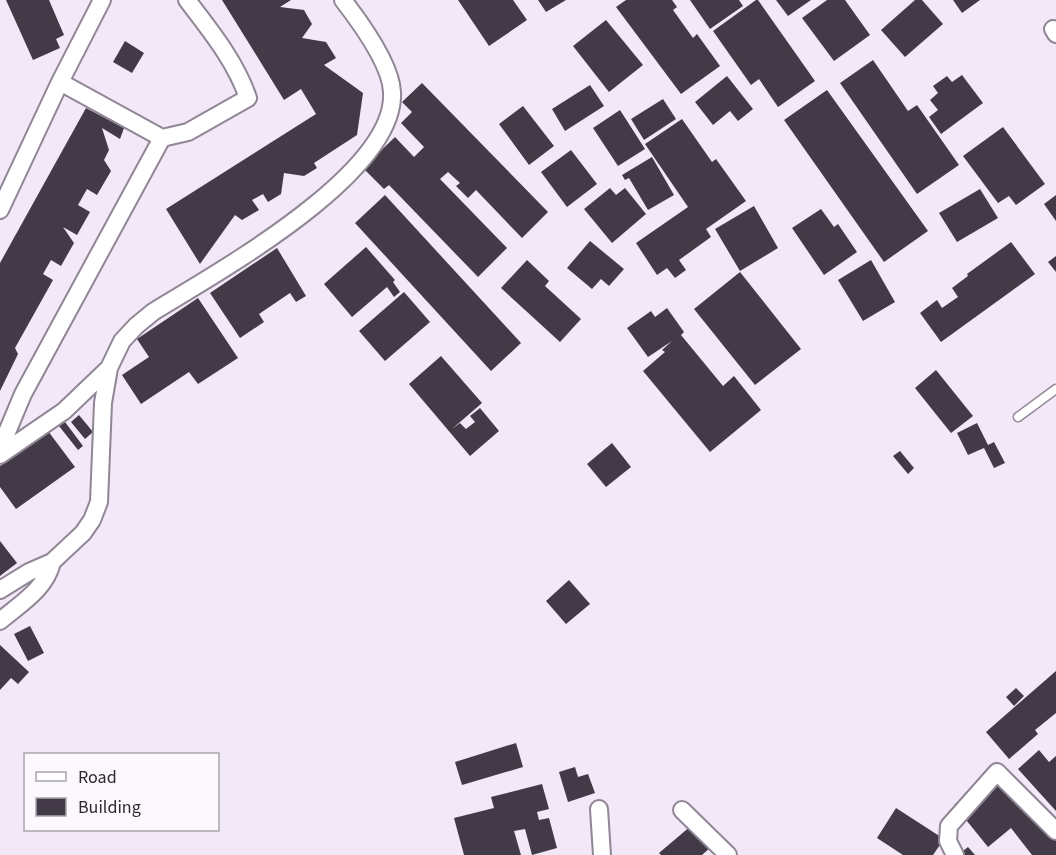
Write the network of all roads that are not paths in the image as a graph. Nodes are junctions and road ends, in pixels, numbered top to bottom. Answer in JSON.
{"nodes":[{"id":1,"x":102,"y":0,"type":"edge"},
{"id":2,"x":187,"y":0,"type":"edge"},
{"id":3,"x":343,"y":0,"type":"edge"},
{"id":4,"x":60,"y":82,"type":"junction"},
{"id":5,"x":162,"y":138,"type":"junction"},
{"id":6,"x":0,"y":210,"type":"edge"},
{"id":7,"x":109,"y":368,"type":"junction"},
{"id":8,"x":1056,"y":389,"type":"edge"},
{"id":9,"x":1018,"y":417,"type":"dead end"},
{"id":10,"x":0,"y":449,"type":"edge"},
{"id":11,"x":0,"y":455,"type":"edge"},
{"id":12,"x":52,"y":562,"type":"junction"},
{"id":13,"x":0,"y":590,"type":"edge"},
{"id":14,"x":0,"y":621,"type":"edge"},
{"id":15,"x":598,"y":809,"type":"dead end"},
{"id":16,"x":682,"y":810,"type":"dead end"},
{"id":17,"x":1056,"y":831,"type":"edge"},
{"id":18,"x":602,"y":855,"type":"edge"},
{"id":19,"x":728,"y":855,"type":"edge"},
{"id":20,"x":955,"y":855,"type":"edge"}],
"edges":[{"from":1,"to":4,"type":"street"},
{"from":2,"to":5,"type":"street"},
{"from":3,"to":7,"type":"street"},
{"from":4,"to":5,"type":"street"},
{"from":4,"to":6,"type":"street"},
{"from":5,"to":10,"type":"street"},
{"from":7,"to":11,"type":"street"},
{"from":7,"to":12,"type":"street"},
{"from":8,"to":9,"type":"lane"},
{"from":12,"to":13,"type":"street"},
{"from":12,"to":14,"type":"street"},
{"from":15,"to":18,"type":"street"},
{"from":16,"to":19,"type":"street"},
{"from":17,"to":20,"type":"street"}]}
